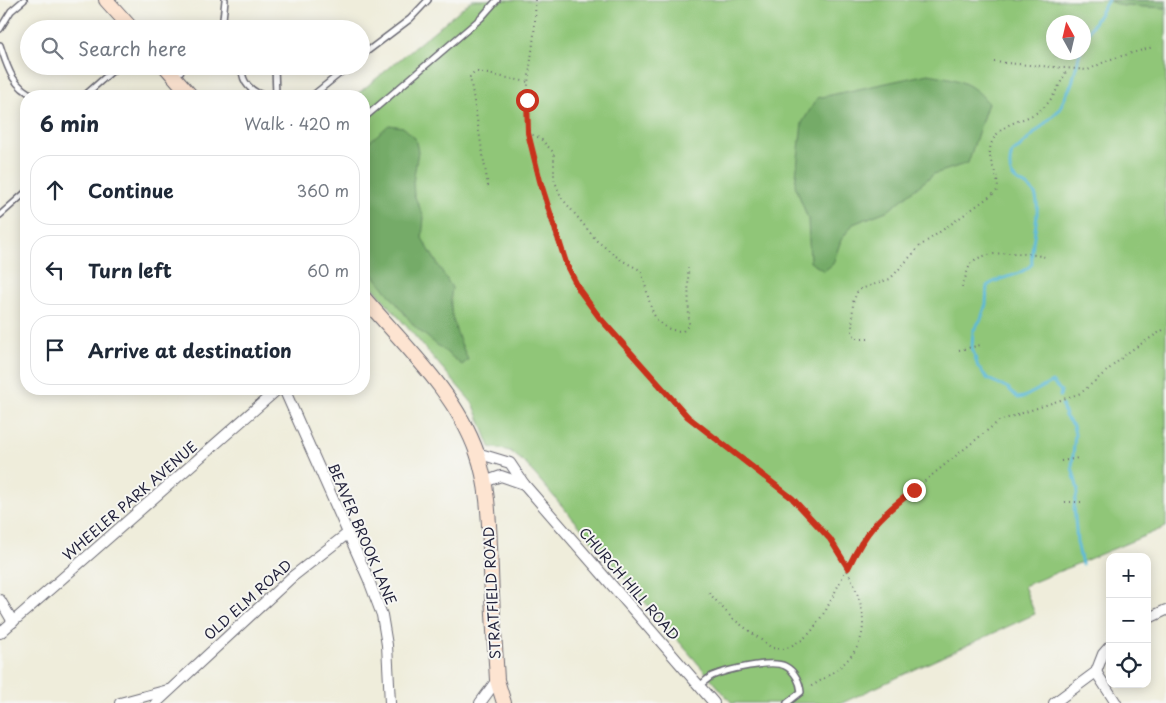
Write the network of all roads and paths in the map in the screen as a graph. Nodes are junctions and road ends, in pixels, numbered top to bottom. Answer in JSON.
{"nodes":[{"id":1,"x":24,"y":0,"type":"edge"},
{"id":2,"x":106,"y":0,"type":"edge"},
{"id":3,"x":225,"y":0,"type":"edge"},
{"id":4,"x":428,"y":0,"type":"edge"},
{"id":5,"x":497,"y":0,"type":"edge"},
{"id":6,"x":535,"y":0,"type":"edge"},
{"id":7,"x":124,"y":20,"type":"edge"},
{"id":8,"x":223,"y":20,"type":"edge"},
{"id":9,"x":0,"y":29,"type":"edge"},
{"id":10,"x":0,"y":45,"type":"edge"},
{"id":11,"x":1153,"y":46,"type":"dead end"},
{"id":12,"x":370,"y":49,"type":"edge"},
{"id":13,"x":994,"y":62,"type":"dead end"},
{"id":14,"x":1069,"y":70,"type":"junction"},
{"id":15,"x":108,"y":75,"type":"edge"},
{"id":16,"x":172,"y":75,"type":"edge"},
{"id":17,"x":178,"y":75,"type":"edge"},
{"id":18,"x":243,"y":75,"type":"edge"},
{"id":19,"x":275,"y":75,"type":"edge"},
{"id":20,"x":338,"y":75,"type":"edge"},
{"id":21,"x":175,"y":78,"type":"junction"},
{"id":22,"x":528,"y":82,"type":"junction"},
{"id":23,"x":26,"y":90,"type":"edge"},
{"id":24,"x":91,"y":90,"type":"edge"},
{"id":25,"x":186,"y":90,"type":"edge"},
{"id":26,"x":253,"y":90,"type":"edge"},
{"id":27,"x":276,"y":90,"type":"edge"},
{"id":28,"x":319,"y":90,"type":"edge"},
{"id":29,"x":370,"y":113,"type":"edge"},
{"id":30,"x":528,"y":133,"type":"junction"},
{"id":31,"x":488,"y":186,"type":"dead end"},
{"id":32,"x":20,"y":197,"type":"edge"},
{"id":33,"x":0,"y":215,"type":"edge"},
{"id":34,"x":1045,"y":257,"type":"dead end"},
{"id":35,"x":688,"y":268,"type":"dead end"},
{"id":36,"x":962,"y":287,"type":"dead end"},
{"id":37,"x":370,"y":309,"type":"edge"},
{"id":38,"x":1166,"y":328,"type":"edge"},
{"id":39,"x":868,"y":339,"type":"dead end"},
{"id":40,"x":981,"y":345,"type":"dead end"},
{"id":41,"x":959,"y":350,"type":"dead end"},
{"id":42,"x":271,"y":395,"type":"edge"},
{"id":43,"x":287,"y":395,"type":"edge"},
{"id":44,"x":477,"y":453,"type":"junction"},
{"id":45,"x":1079,"y":458,"type":"dead end"},
{"id":46,"x":1061,"y":461,"type":"dead end"},
{"id":47,"x":484,"y":482,"type":"junction"},
{"id":48,"x":524,"y":484,"type":"junction"},
{"id":49,"x":1065,"y":502,"type":"dead end"},
{"id":50,"x":1083,"y":502,"type":"dead end"},
{"id":51,"x":347,"y":534,"type":"junction"},
{"id":52,"x":848,"y":568,"type":"junction"},
{"id":53,"x":709,"y":593,"type":"dead end"},
{"id":54,"x":0,"y":600,"type":"edge"},
{"id":55,"x":1166,"y":610,"type":"edge"},
{"id":56,"x":1151,"y":617,"type":"edge"},
{"id":57,"x":13,"y":622,"type":"junction"},
{"id":58,"x":0,"y":633,"type":"edge"},
{"id":59,"x":1106,"y":651,"type":"edge"},
{"id":60,"x":1096,"y":672,"type":"junction"},
{"id":61,"x":497,"y":680,"type":"junction"},
{"id":62,"x":699,"y":686,"type":"junction"},
{"id":63,"x":171,"y":690,"type":"junction"},
{"id":64,"x":802,"y":692,"type":"junction"},
{"id":65,"x":390,"y":700,"type":"edge"},
{"id":66,"x":120,"y":703,"type":"edge"},
{"id":67,"x":156,"y":703,"type":"edge"},
{"id":68,"x":480,"y":703,"type":"edge"},
{"id":69,"x":504,"y":703,"type":"edge"},
{"id":70,"x":714,"y":703,"type":"edge"},
{"id":71,"x":787,"y":703,"type":"edge"},
{"id":72,"x":1054,"y":703,"type":"edge"},
{"id":73,"x":1116,"y":703,"type":"edge"}],
"edges":[{"from":1,"to":9,"type":"lane"},
{"from":2,"to":7,"type":"main road"},
{"from":3,"to":8,"type":"lane"},
{"from":4,"to":12,"type":"lane"},
{"from":5,"to":29,"type":"lane"},
{"from":6,"to":22,"type":"path"},
{"from":10,"to":23,"type":"lane"},
{"from":11,"to":14,"type":"path"},
{"from":13,"to":14,"type":"path"},
{"from":14,"to":39,"type":"path"},
{"from":15,"to":24,"type":"lane"},
{"from":16,"to":21,"type":"main road"},
{"from":17,"to":21,"type":"lane"},
{"from":18,"to":26,"type":"lane"},
{"from":19,"to":27,"type":"lane"},
{"from":20,"to":28,"type":"lane"},
{"from":21,"to":25,"type":"main road"},
{"from":22,"to":30,"type":"path"},
{"from":22,"to":31,"type":"path"},
{"from":30,"to":35,"type":"path"},
{"from":30,"to":52,"type":"path"},
{"from":32,"to":33,"type":"lane"},
{"from":34,"to":36,"type":"path"},
{"from":37,"to":44,"type":"main road","name":"STRATFIELD ROAD"},
{"from":38,"to":52,"type":"path"},
{"from":40,"to":41,"type":"path"},
{"from":42,"to":57,"type":"street","name":"WHEELER PARK AVENUE"},
{"from":43,"to":51,"type":"street","name":"BEAVER BROOK LANE"},
{"from":44,"to":47,"type":"main road","name":"STRATFIELD ROAD"},
{"from":44,"to":48,"type":"street","name":"CHURCH HILL ROAD"},
{"from":45,"to":46,"type":"path"},
{"from":47,"to":48,"type":"street"},
{"from":47,"to":61,"type":"main road","name":"STRATFIELD ROAD"},
{"from":48,"to":62,"type":"street","name":"CHURCH HILL ROAD"},
{"from":49,"to":50,"type":"path"},
{"from":51,"to":63,"type":"street","name":"OLD ELM ROAD"},
{"from":51,"to":65,"type":"street","name":"BEAVER BROOK LANE"},
{"from":52,"to":53,"type":"path"},
{"from":52,"to":64,"type":"path"},
{"from":54,"to":57,"type":"street"},
{"from":55,"to":56,"type":"street"},
{"from":57,"to":58,"type":"street","name":"WHEELER PARK AVENUE"},
{"from":59,"to":60,"type":"street"},
{"from":60,"to":72,"type":"street"},
{"from":60,"to":73,"type":"street"},
{"from":61,"to":68,"type":"street"},
{"from":61,"to":69,"type":"main road","name":"STRATFIELD ROAD"},
{"from":62,"to":64,"type":"lane"},
{"from":62,"to":70,"type":"street","name":"CHURCH HILL ROAD"},
{"from":63,"to":66,"type":"street","name":"OLD ELM ROAD"},
{"from":63,"to":67,"type":"street","name":"OLD ELM ROAD"},
{"from":64,"to":71,"type":"lane"}]}
